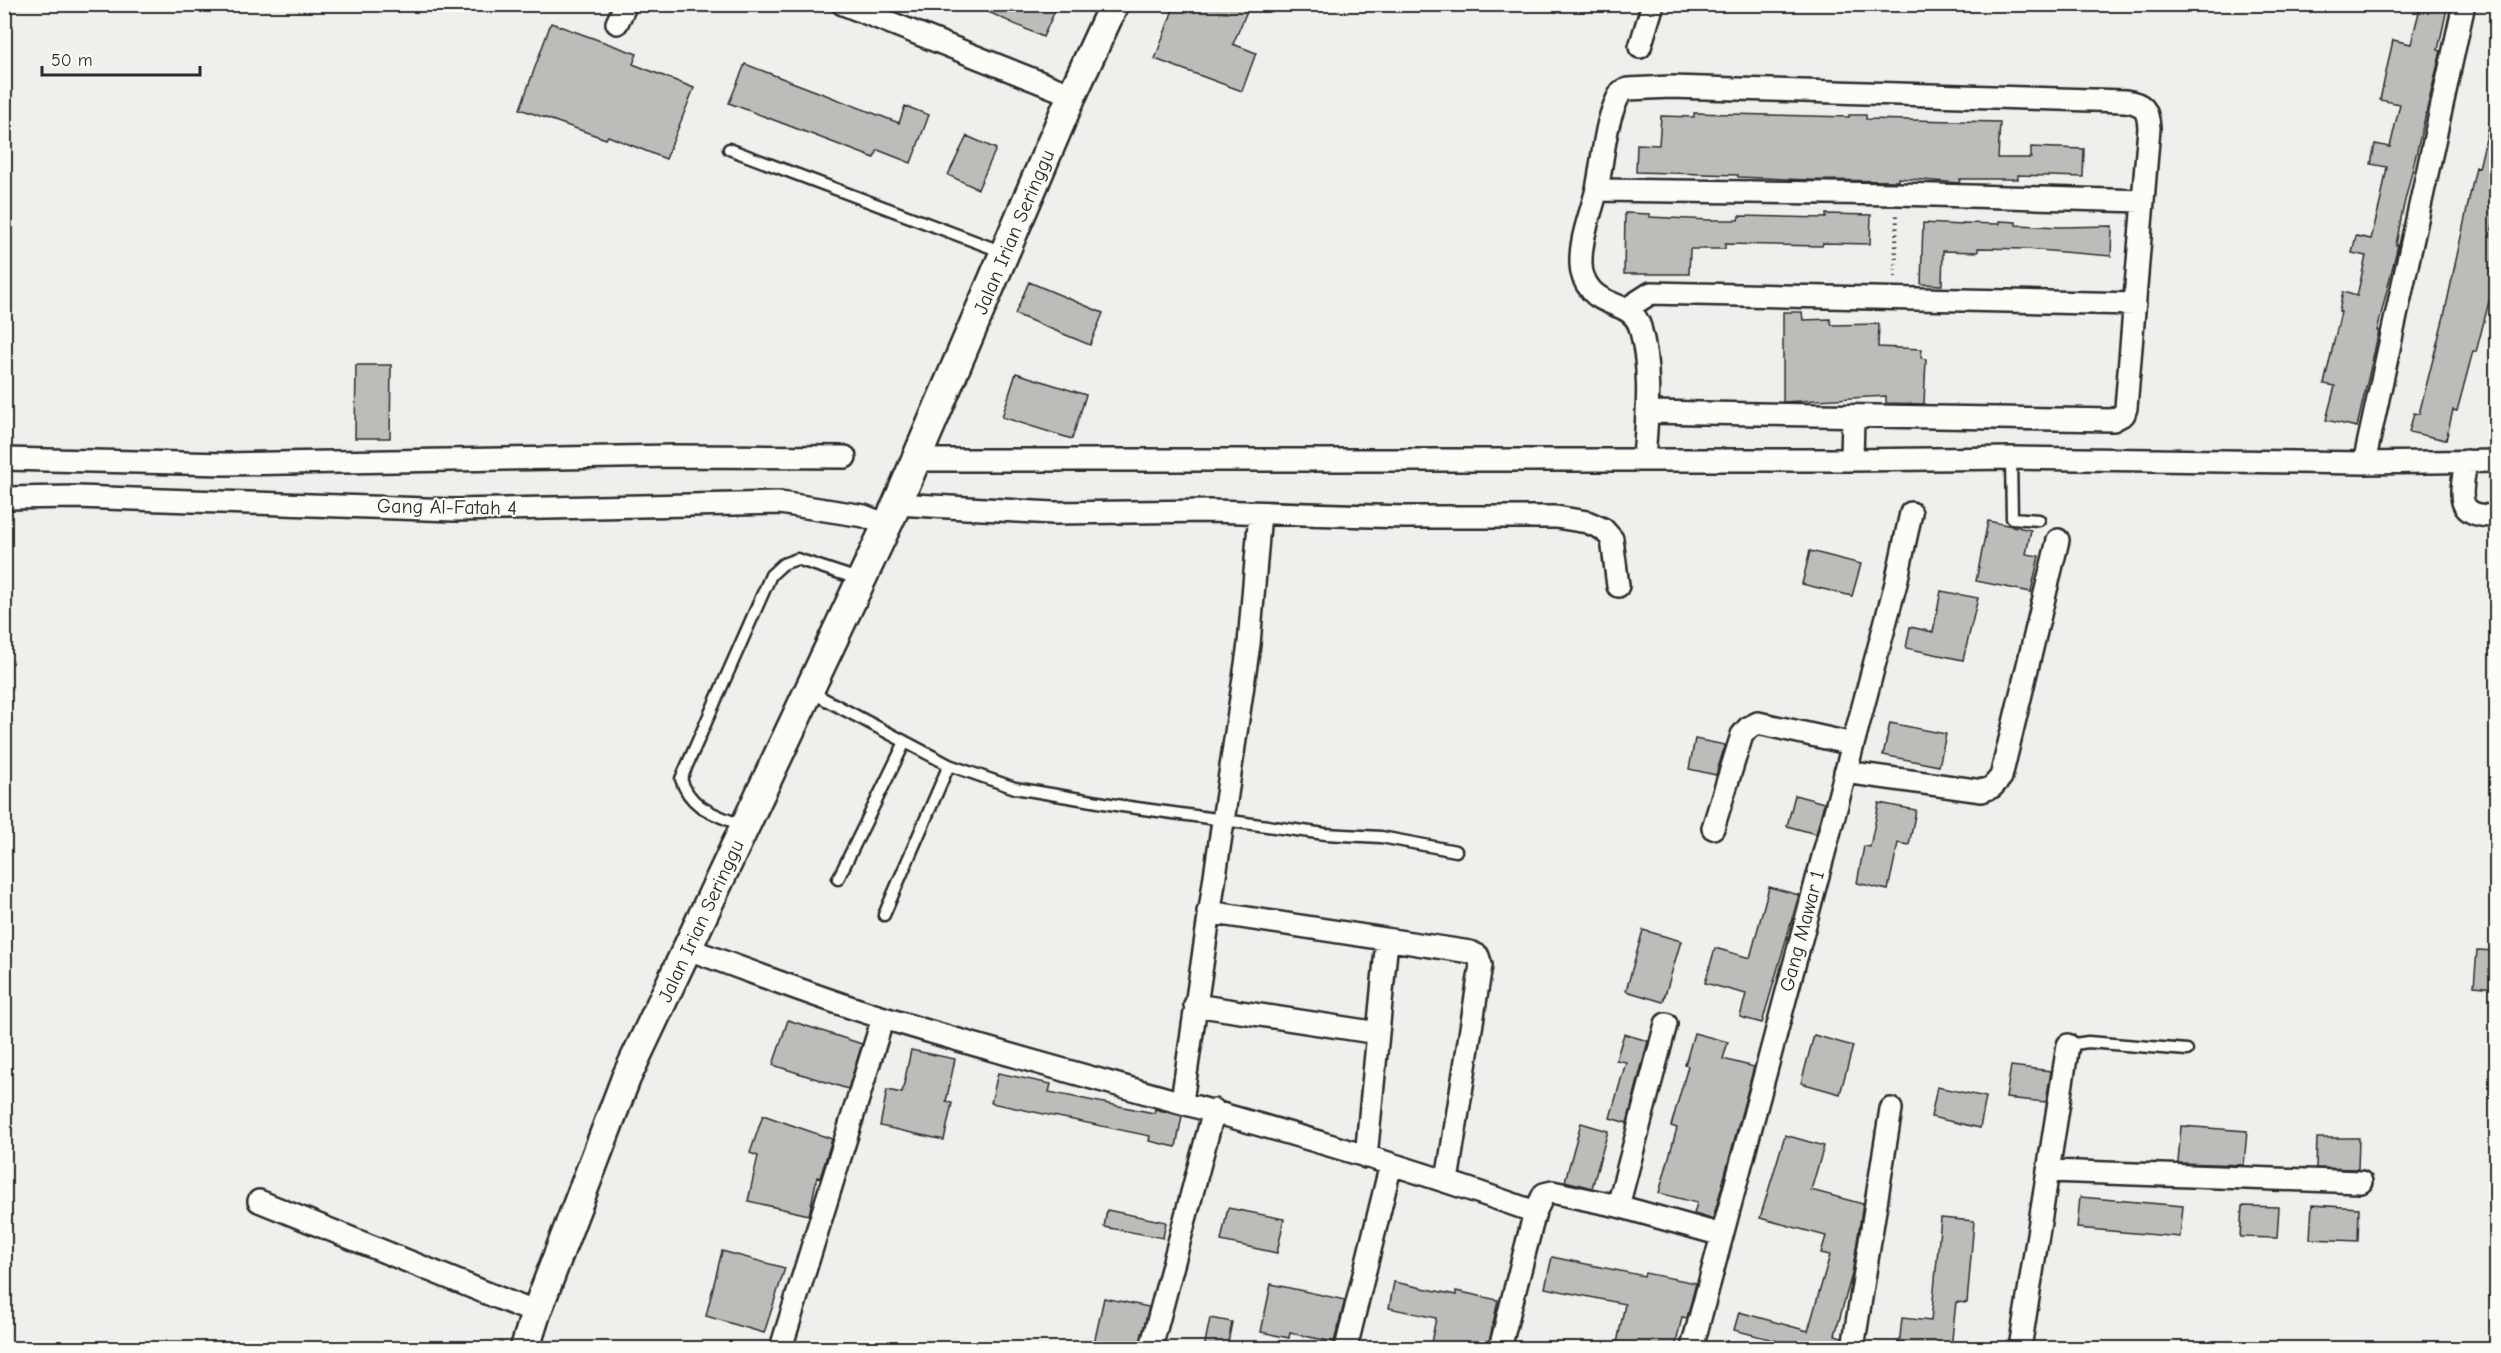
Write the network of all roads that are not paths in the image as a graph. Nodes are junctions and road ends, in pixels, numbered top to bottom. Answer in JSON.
{"nodes":[{"id":1,"x":843,"y":4,"type":"edge"},
{"id":2,"x":1114,"y":4,"type":"edge"},
{"id":3,"x":1653,"y":4,"type":"edge"},
{"id":4,"x":2464,"y":4,"type":"edge"},
{"id":5,"x":1640,"y":47,"type":"dead end"},
{"id":6,"x":1072,"y":95,"type":"junction"},
{"id":7,"x":729,"y":148,"type":"dead end"},
{"id":8,"x":1596,"y":190,"type":"junction"},
{"id":9,"x":2143,"y":201,"type":"junction"},
{"id":10,"x":1006,"y":254,"type":"junction"},
{"id":11,"x":2135,"y":304,"type":"junction"},
{"id":12,"x":1626,"y":309,"type":"junction"},
{"id":13,"x":1647,"y":412,"type":"junction"},
{"id":14,"x":1853,"y":417,"type":"junction"},
{"id":15,"x":845,"y":457,"type":"dead end"},
{"id":16,"x":4,"y":459,"type":"edge"},
{"id":17,"x":1644,"y":459,"type":"junction"},
{"id":18,"x":1852,"y":460,"type":"junction"},
{"id":19,"x":2496,"y":461,"type":"edge"},
{"id":20,"x":2364,"y":463,"type":"junction"},
{"id":21,"x":2012,"y":464,"type":"junction"},
{"id":22,"x":2465,"y":466,"type":"junction"},
{"id":23,"x":901,"y":494,"type":"junction"},
{"id":24,"x":4,"y":498,"type":"edge"},
{"id":25,"x":1260,"y":513,"type":"junction"},
{"id":26,"x":1911,"y":513,"type":"dead end"},
{"id":27,"x":2496,"y":516,"type":"edge"},
{"id":28,"x":2039,"y":520,"type":"dead end"},
{"id":29,"x":2058,"y":540,"type":"dead end"},
{"id":30,"x":861,"y":580,"type":"junction"},
{"id":31,"x":1618,"y":586,"type":"dead end"},
{"id":32,"x":809,"y":690,"type":"junction"},
{"id":33,"x":905,"y":742,"type":"junction"},
{"id":34,"x":1853,"y":744,"type":"junction"},
{"id":35,"x":949,"y":765,"type":"junction"},
{"id":36,"x":1845,"y":772,"type":"junction"},
{"id":37,"x":1224,"y":819,"type":"junction"},
{"id":38,"x":745,"y":827,"type":"junction"},
{"id":39,"x":1713,"y":828,"type":"dead end"},
{"id":40,"x":1456,"y":851,"type":"dead end"},
{"id":41,"x":838,"y":879,"type":"dead end"},
{"id":42,"x":1208,"y":912,"type":"junction"},
{"id":43,"x":884,"y":915,"type":"dead end"},
{"id":44,"x":1387,"y":940,"type":"junction"},
{"id":45,"x":688,"y":949,"type":"junction"},
{"id":46,"x":1195,"y":1005,"type":"junction"},
{"id":47,"x":883,"y":1018,"type":"junction"},
{"id":48,"x":1666,"y":1024,"type":"dead end"},
{"id":49,"x":1378,"y":1034,"type":"junction"},
{"id":50,"x":2068,"y":1045,"type":"joint"},
{"id":51,"x":2187,"y":1050,"type":"dead end"},
{"id":52,"x":1182,"y":1101,"type":"junction"},
{"id":53,"x":1891,"y":1109,"type":"dead end"},
{"id":54,"x":1214,"y":1110,"type":"junction"},
{"id":55,"x":1366,"y":1157,"type":"junction"},
{"id":56,"x":1391,"y":1164,"type":"junction"},
{"id":57,"x":2050,"y":1170,"type":"junction"},
{"id":58,"x":1447,"y":1181,"type":"junction"},
{"id":59,"x":2361,"y":1182,"type":"dead end"},
{"id":60,"x":259,"y":1202,"type":"dead end"},
{"id":61,"x":1618,"y":1206,"type":"junction"},
{"id":62,"x":1535,"y":1212,"type":"junction"},
{"id":63,"x":1722,"y":1235,"type":"junction"},
{"id":64,"x":536,"y":1313,"type":"junction"},
{"id":65,"x":525,"y":1348,"type":"edge"},
{"id":66,"x":781,"y":1348,"type":"edge"},
{"id":67,"x":1151,"y":1348,"type":"edge"},
{"id":68,"x":1346,"y":1348,"type":"edge"},
{"id":69,"x":1500,"y":1348,"type":"edge"},
{"id":70,"x":1692,"y":1348,"type":"edge"},
{"id":71,"x":1853,"y":1348,"type":"edge"},
{"id":72,"x":2020,"y":1348,"type":"edge"}],
"edges":[{"from":1,"to":6,"type":"street"},
{"from":2,"to":6,"type":"street","name":"Jalan Irian Seringgu"},
{"from":3,"to":5,"type":"street"},
{"from":4,"to":20,"type":"street"},
{"from":6,"to":10,"type":"street","name":"Jalan Irian Seringgu"},
{"from":7,"to":10,"type":"lane"},
{"from":8,"to":9,"type":"street"},
{"from":8,"to":9,"type":"street"},
{"from":8,"to":12,"type":"street"},
{"from":9,"to":11,"type":"street"},
{"from":10,"to":23,"type":"street","name":"Jalan Irian Seringgu"},
{"from":11,"to":12,"type":"street"},
{"from":11,"to":14,"type":"street"},
{"from":12,"to":13,"type":"street"},
{"from":13,"to":14,"type":"street"},
{"from":13,"to":17,"type":"street"},
{"from":14,"to":18,"type":"street"},
{"from":15,"to":16,"type":"street"},
{"from":17,"to":18,"type":"street"},
{"from":17,"to":23,"type":"street"},
{"from":18,"to":21,"type":"street"},
{"from":19,"to":22,"type":"street"},
{"from":20,"to":21,"type":"street"},
{"from":20,"to":22,"type":"street"},
{"from":21,"to":28,"type":"lane"},
{"from":22,"to":27,"type":"street"},
{"from":23,"to":24,"type":"street","name":"Gang Al-Fatah 4"},
{"from":23,"to":25,"type":"street"},
{"from":23,"to":30,"type":"street","name":"Jalan Irian Seringgu"},
{"from":25,"to":31,"type":"street"},
{"from":25,"to":37,"type":"street"},
{"from":26,"to":34,"type":"street","name":"Gang Mawar 1"},
{"from":29,"to":36,"type":"street"},
{"from":30,"to":32,"type":"street","name":"Jalan Irian Seringgu"},
{"from":30,"to":38,"type":"lane"},
{"from":32,"to":33,"type":"lane"},
{"from":32,"to":38,"type":"street","name":"Jalan Irian Seringgu"},
{"from":33,"to":35,"type":"lane"},
{"from":33,"to":41,"type":"lane"},
{"from":34,"to":36,"type":"street","name":"Gang Mawar 1"},
{"from":34,"to":39,"type":"street"},
{"from":35,"to":37,"type":"lane"},
{"from":35,"to":43,"type":"lane"},
{"from":36,"to":63,"type":"street","name":"Gang Mawar 1"},
{"from":37,"to":40,"type":"lane"},
{"from":37,"to":42,"type":"street"},
{"from":38,"to":45,"type":"street","name":"Jalan Irian Seringgu"},
{"from":42,"to":44,"type":"street"},
{"from":42,"to":46,"type":"street"},
{"from":44,"to":49,"type":"street"},
{"from":44,"to":58,"type":"street"},
{"from":45,"to":47,"type":"street"},
{"from":45,"to":64,"type":"street","name":"Jalan Irian Seringgu"},
{"from":46,"to":49,"type":"street"},
{"from":46,"to":52,"type":"street"},
{"from":47,"to":52,"type":"street"},
{"from":47,"to":66,"type":"street"},
{"from":48,"to":61,"type":"street"},
{"from":49,"to":55,"type":"street"},
{"from":50,"to":51,"type":"lane"},
{"from":50,"to":57,"type":"street"},
{"from":52,"to":54,"type":"street"},
{"from":53,"to":71,"type":"street"},
{"from":54,"to":55,"type":"street"},
{"from":54,"to":67,"type":"street"},
{"from":55,"to":56,"type":"street"},
{"from":56,"to":58,"type":"street"},
{"from":56,"to":68,"type":"street"},
{"from":57,"to":59,"type":"street"},
{"from":57,"to":72,"type":"street"},
{"from":58,"to":62,"type":"street"},
{"from":60,"to":64,"type":"street"},
{"from":61,"to":62,"type":"street"},
{"from":61,"to":63,"type":"street"},
{"from":62,"to":69,"type":"street"},
{"from":63,"to":70,"type":"street","name":"Gang Mawar 1"},
{"from":64,"to":65,"type":"street","name":"Jalan Irian Seringgu"}]}
